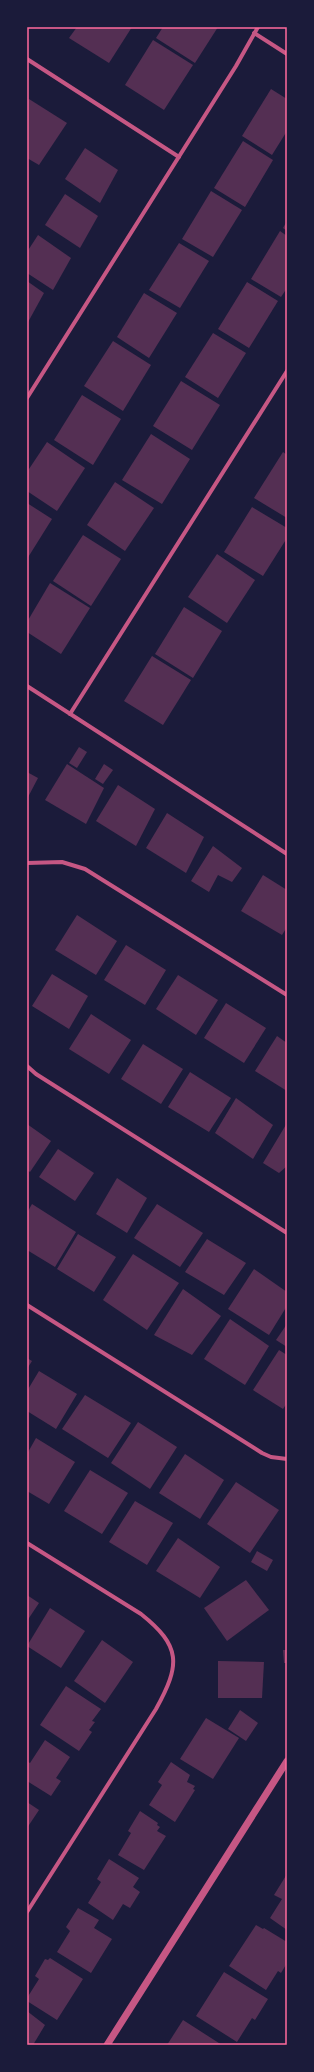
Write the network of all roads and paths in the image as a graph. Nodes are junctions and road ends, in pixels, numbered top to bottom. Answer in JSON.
{"nodes":[{"id":1,"x":258,"y":27,"type":"edge"},
{"id":2,"x":254,"y":33,"type":"junction"},
{"id":3,"x":287,"y":54,"type":"edge"},
{"id":4,"x":27,"y":59,"type":"edge"},
{"id":5,"x":179,"y":157,"type":"junction"},
{"id":6,"x":287,"y":371,"type":"edge"},
{"id":7,"x":27,"y":398,"type":"edge"},
{"id":8,"x":27,"y":686,"type":"edge"},
{"id":9,"x":70,"y":714,"type":"junction"},
{"id":10,"x":287,"y":854,"type":"edge"},
{"id":11,"x":27,"y":863,"type":"edge"},
{"id":12,"x":287,"y":995,"type":"edge"},
{"id":13,"x":27,"y":1066,"type":"edge"},
{"id":14,"x":287,"y":1233,"type":"edge"},
{"id":15,"x":27,"y":1305,"type":"edge"},
{"id":16,"x":287,"y":1459,"type":"edge"},
{"id":17,"x":27,"y":1543,"type":"edge"},
{"id":18,"x":287,"y":1761,"type":"edge"},
{"id":19,"x":27,"y":1912,"type":"edge"},
{"id":20,"x":107,"y":2045,"type":"edge"}],
"edges":[{"from":1,"to":2,"type":"street"},
{"from":2,"to":3,"type":"street"},
{"from":2,"to":5,"type":"street"},
{"from":4,"to":5,"type":"street"},
{"from":5,"to":7,"type":"street"},
{"from":6,"to":9,"type":"street"},
{"from":8,"to":9,"type":"street"},
{"from":9,"to":10,"type":"street"},
{"from":11,"to":12,"type":"street"},
{"from":13,"to":14,"type":"street"},
{"from":15,"to":16,"type":"street"},
{"from":17,"to":19,"type":"street"},
{"from":18,"to":20,"type":"street"}]}
